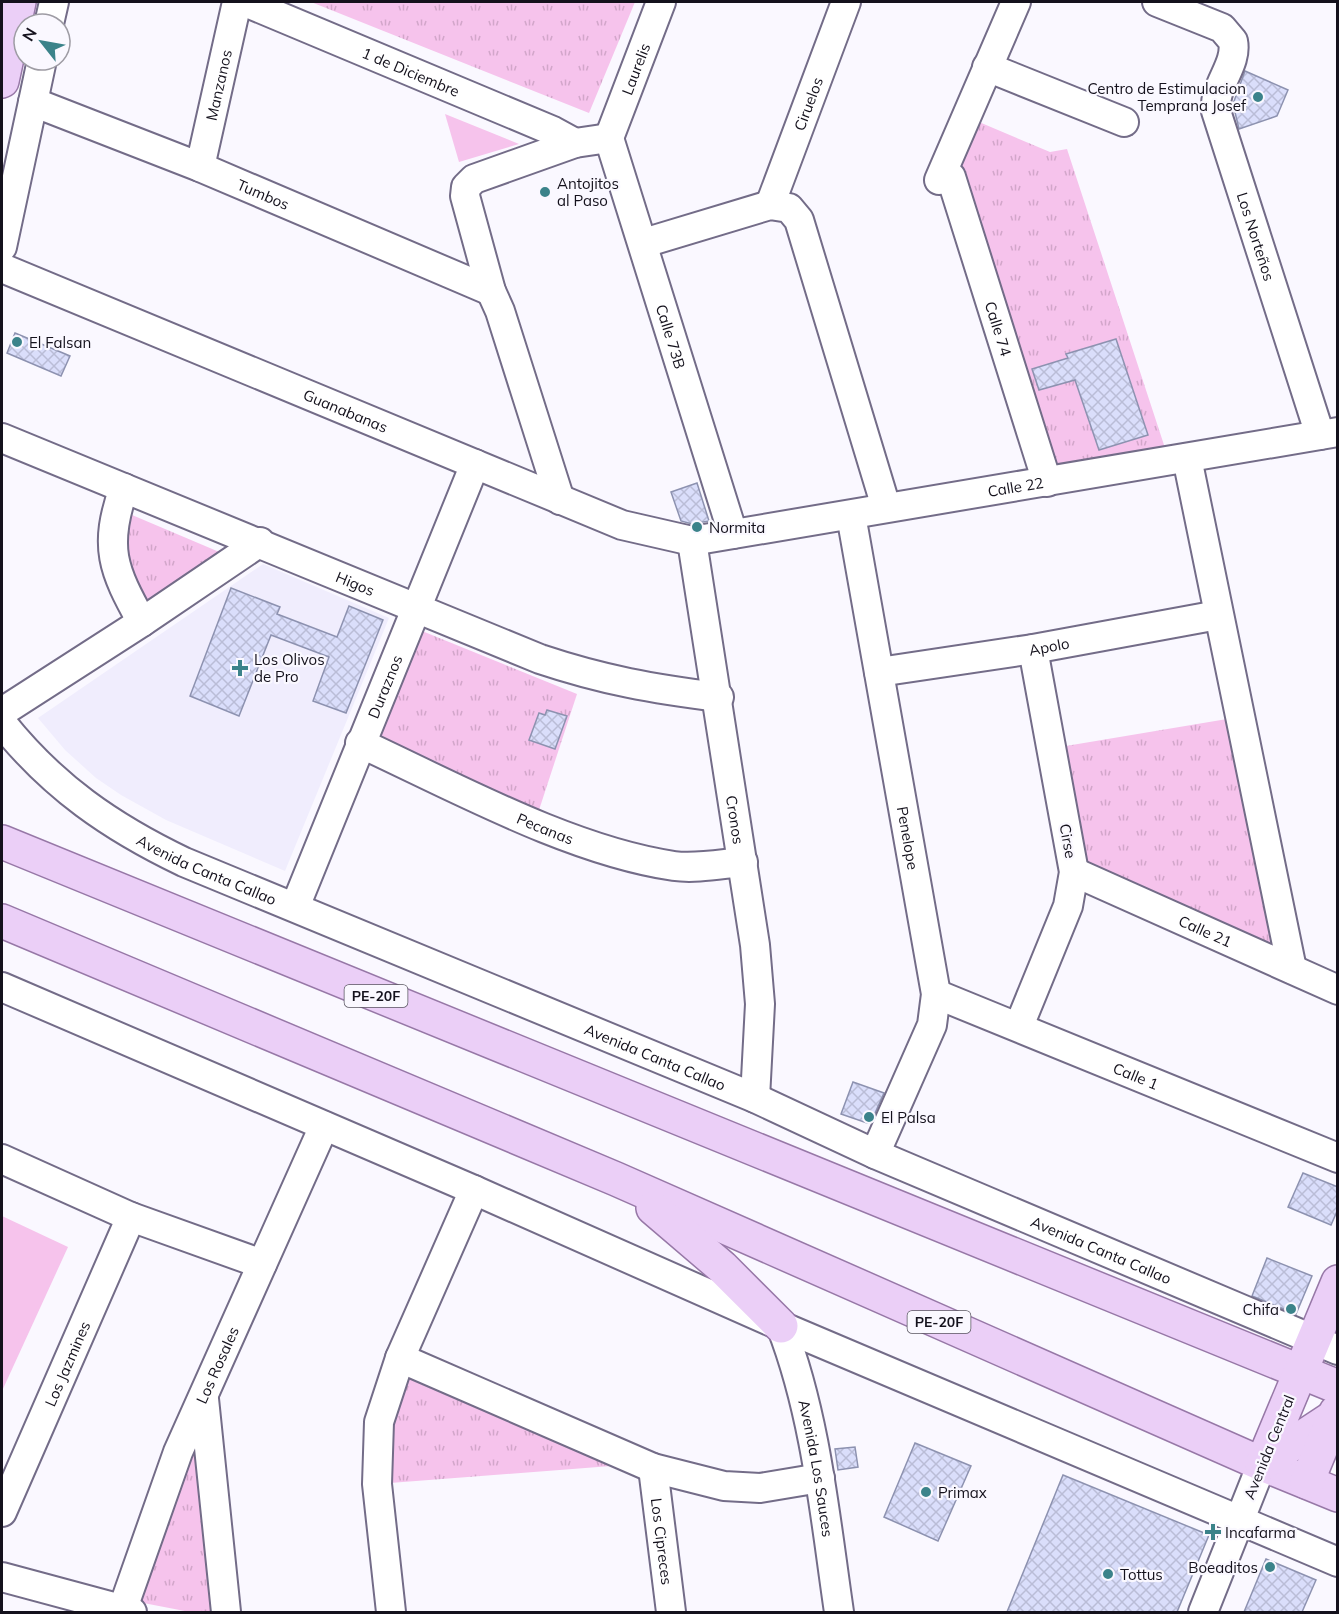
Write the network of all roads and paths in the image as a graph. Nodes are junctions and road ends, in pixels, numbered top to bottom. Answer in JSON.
{"nodes":[{"id":1,"x":19,"y":2,"type":"edge"},
{"id":2,"x":237,"y":2,"type":"edge"},
{"id":3,"x":245,"y":2,"type":"edge"},
{"id":4,"x":661,"y":2,"type":"edge"},
{"id":5,"x":846,"y":2,"type":"edge"},
{"id":6,"x":1016,"y":2,"type":"edge"},
{"id":7,"x":1157,"y":2,"type":"edge"},
{"id":8,"x":987,"y":67,"type":"junction"},
{"id":9,"x":39,"y":72,"type":"edge"},
{"id":10,"x":2,"y":81,"type":"edge"},
{"id":11,"x":33,"y":102,"type":"junction"},
{"id":12,"x":1124,"y":122,"type":"dead end"},
{"id":13,"x":609,"y":138,"type":"junction"},
{"id":14,"x":575,"y":143,"type":"junction"},
{"id":15,"x":200,"y":167,"type":"junction"},
{"id":16,"x":770,"y":205,"type":"junction"},
{"id":17,"x":644,"y":243,"type":"junction"},
{"id":18,"x":2,"y":247,"type":"edge"},
{"id":19,"x":2,"y":268,"type":"edge"},
{"id":20,"x":491,"y":291,"type":"junction"},
{"id":21,"x":1329,"y":433,"type":"edge"},
{"id":22,"x":2,"y":438,"type":"edge"},
{"id":23,"x":1187,"y":458,"type":"junction"},
{"id":24,"x":475,"y":464,"type":"junction"},
{"id":25,"x":1047,"y":482,"type":"junction"},
{"id":26,"x":124,"y":488,"type":"junction"},
{"id":27,"x":560,"y":500,"type":"junction"},
{"id":28,"x":886,"y":507,"type":"junction"},
{"id":29,"x":851,"y":514,"type":"junction"},
{"id":30,"x":734,"y":534,"type":"junction"},
{"id":31,"x":692,"y":541,"type":"junction"},
{"id":32,"x":260,"y":542,"type":"junction"},
{"id":33,"x":418,"y":608,"type":"junction"},
{"id":34,"x":1218,"y":615,"type":"junction"},
{"id":35,"x":142,"y":622,"type":"junction"},
{"id":36,"x":1033,"y":649,"type":"junction"},
{"id":37,"x":879,"y":672,"type":"junction"},
{"id":38,"x":718,"y":697,"type":"junction"},
{"id":39,"x":2,"y":712,"type":"edge"},
{"id":40,"x":2,"y":723,"type":"edge"},
{"id":41,"x":360,"y":743,"type":"junction"},
{"id":42,"x":2,"y":842,"type":"edge"},
{"id":43,"x":743,"y":862,"type":"junction"},
{"id":44,"x":1074,"y":872,"type":"junction"},
{"id":45,"x":295,"y":907,"type":"junction"},
{"id":46,"x":2,"y":921,"type":"edge"},
{"id":47,"x":1292,"y":969,"type":"junction"},
{"id":48,"x":2,"y":987,"type":"edge"},
{"id":49,"x":1338,"y":990,"type":"edge"},
{"id":50,"x":936,"y":994,"type":"junction"},
{"id":51,"x":1019,"y":1026,"type":"junction"},
{"id":52,"x":755,"y":1098,"type":"junction"},
{"id":53,"x":324,"y":1126,"type":"junction"},
{"id":54,"x":875,"y":1154,"type":"junction"},
{"id":55,"x":1338,"y":1158,"type":"edge"},
{"id":56,"x":2,"y":1159,"type":"edge"},
{"id":57,"x":616,"y":1179,"type":"junction"},
{"id":58,"x":474,"y":1190,"type":"junction"},
{"id":59,"x":131,"y":1216,"type":"junction"},
{"id":60,"x":261,"y":1264,"type":"junction"},
{"id":61,"x":1338,"y":1282,"type":"edge"},
{"id":62,"x":781,"y":1326,"type":"junction"},
{"id":63,"x":1325,"y":1345,"type":"edge"},
{"id":64,"x":399,"y":1358,"type":"junction"},
{"id":65,"x":1300,"y":1371,"type":"junction"},
{"id":66,"x":204,"y":1397,"type":"junction"},
{"id":67,"x":1337,"y":1406,"type":"edge"},
{"id":68,"x":1262,"y":1464,"type":"junction"},
{"id":69,"x":653,"y":1468,"type":"junction"},
{"id":70,"x":820,"y":1478,"type":"junction"},
{"id":71,"x":1307,"y":1482,"type":"junction"},
{"id":72,"x":1338,"y":1494,"type":"edge"},
{"id":73,"x":2,"y":1512,"type":"edge"},
{"id":74,"x":1239,"y":1520,"type":"junction"},
{"id":75,"x":1338,"y":1562,"type":"edge"},
{"id":76,"x":2,"y":1577,"type":"edge"},
{"id":77,"x":127,"y":1612,"type":"edge"},
{"id":78,"x":226,"y":1612,"type":"edge"},
{"id":79,"x":391,"y":1612,"type":"edge"},
{"id":80,"x":671,"y":1612,"type":"edge"},
{"id":81,"x":838,"y":1612,"type":"edge"},
{"id":82,"x":1203,"y":1612,"type":"edge"}],
"edges":[{"from":1,"to":10,"type":"main road"},
{"from":2,"to":15,"type":"street","name":"Manzanos"},
{"from":3,"to":14,"type":"street","name":"1 de Diciembre"},
{"from":4,"to":13,"type":"street","name":"Laurelis"},
{"from":5,"to":16,"type":"street","name":"Ciruelos"},
{"from":6,"to":8,"type":"street","name":"Calle 74"},
{"from":7,"to":21,"type":"street","name":"Los Norteños"},
{"from":8,"to":12,"type":"street"},
{"from":8,"to":25,"type":"street","name":"Calle 74"},
{"from":9,"to":11,"type":"street"},
{"from":11,"to":15,"type":"street","name":"Tumbos"},
{"from":11,"to":18,"type":"street"},
{"from":13,"to":14,"type":"street"},
{"from":13,"to":17,"type":"street","name":"Calle 73B"},
{"from":14,"to":20,"type":"street"},
{"from":15,"to":20,"type":"street","name":"Tumbos"},
{"from":16,"to":17,"type":"street"},
{"from":16,"to":28,"type":"street"},
{"from":17,"to":30,"type":"street","name":"Calle 73B"},
{"from":19,"to":24,"type":"street","name":"Guanabanas"},
{"from":20,"to":27,"type":"street"},
{"from":21,"to":23,"type":"street","name":"Calle 22"},
{"from":22,"to":26,"type":"street","name":"Higos"},
{"from":23,"to":25,"type":"street","name":"Calle 22"},
{"from":23,"to":34,"type":"street"},
{"from":24,"to":27,"type":"street","name":"Guanabanas"},
{"from":24,"to":33,"type":"street","name":"Duraznos"},
{"from":25,"to":28,"type":"street","name":"Calle 22"},
{"from":26,"to":32,"type":"street","name":"Higos"},
{"from":26,"to":35,"type":"street"},
{"from":27,"to":31,"type":"street","name":"Guanabanas"},
{"from":28,"to":29,"type":"street","name":"Calle 22"},
{"from":29,"to":30,"type":"street","name":"Calle 22"},
{"from":29,"to":37,"type":"street","name":"Penelope"},
{"from":30,"to":31,"type":"street","name":"Calle 22"},
{"from":31,"to":38,"type":"street","name":"Cronos"},
{"from":32,"to":33,"type":"street","name":"Higos"},
{"from":32,"to":35,"type":"street"},
{"from":33,"to":38,"type":"street","name":"Higos"},
{"from":33,"to":41,"type":"street","name":"Duraznos"},
{"from":34,"to":36,"type":"street","name":"Apolo"},
{"from":34,"to":47,"type":"street"},
{"from":35,"to":39,"type":"street"},
{"from":36,"to":37,"type":"street","name":"Apolo"},
{"from":36,"to":44,"type":"street","name":"Cirse"},
{"from":37,"to":50,"type":"street","name":"Penelope"},
{"from":38,"to":43,"type":"street","name":"Cronos"},
{"from":40,"to":45,"type":"street","name":"Avenida Canta Callao"},
{"from":41,"to":43,"type":"street","name":"Pecanas"},
{"from":41,"to":45,"type":"street","name":"Duraznos"},
{"from":42,"to":65,"type":"main road","number":"PE-20F"},
{"from":43,"to":52,"type":"street","name":"Cronos"},
{"from":44,"to":47,"type":"street","name":"Calle 21"},
{"from":44,"to":51,"type":"street","name":"Cirse"},
{"from":45,"to":52,"type":"street","name":"Avenida Canta Callao"},
{"from":46,"to":57,"type":"main road","number":"PE-20F"},
{"from":47,"to":49,"type":"street","name":"Calle 21"},
{"from":48,"to":53,"type":"street"},
{"from":50,"to":51,"type":"street","name":"Calle 1"},
{"from":50,"to":54,"type":"street","name":"Penelope"},
{"from":51,"to":55,"type":"street","name":"Calle 1"},
{"from":52,"to":54,"type":"street","name":"Avenida Canta Callao"},
{"from":53,"to":58,"type":"street"},
{"from":53,"to":60,"type":"street","name":"Los Rosales"},
{"from":54,"to":63,"type":"street","name":"Avenida Canta Callao"},
{"from":56,"to":59,"type":"street"},
{"from":57,"to":62,"type":"main road"},
{"from":57,"to":68,"type":"main road","number":"PE-20F"},
{"from":58,"to":62,"type":"street"},
{"from":58,"to":64,"type":"street"},
{"from":59,"to":60,"type":"street"},
{"from":59,"to":73,"type":"street","name":"Los Jazmines"},
{"from":60,"to":66,"type":"street","name":"Los Rosales"},
{"from":61,"to":63,"type":"main road","name":"Avenida Central"},
{"from":62,"to":70,"type":"street","name":"Avenida Los Sauces"},
{"from":62,"to":74,"type":"street"},
{"from":63,"to":65,"type":"main road","name":"Avenida Central"},
{"from":64,"to":69,"type":"street"},
{"from":64,"to":79,"type":"street"},
{"from":65,"to":67,"type":"main road","number":"PE-20F"},
{"from":65,"to":68,"type":"main road","name":"Avenida Central"},
{"from":66,"to":77,"type":"street","name":"Los Rosales"},
{"from":66,"to":78,"type":"street"},
{"from":67,"to":68,"type":"main road"},
{"from":67,"to":71,"type":"main road"},
{"from":68,"to":71,"type":"main road","number":"PE-20F"},
{"from":68,"to":74,"type":"street","name":"Avenida Central"},
{"from":69,"to":70,"type":"street"},
{"from":69,"to":80,"type":"street","name":"Los Cipreces"},
{"from":70,"to":81,"type":"street","name":"Avenida Los Sauces"},
{"from":71,"to":72,"type":"main road","number":"PE-20F"},
{"from":74,"to":75,"type":"street"},
{"from":74,"to":82,"type":"street","name":"Avenida Central"},
{"from":76,"to":77,"type":"street"}]}
